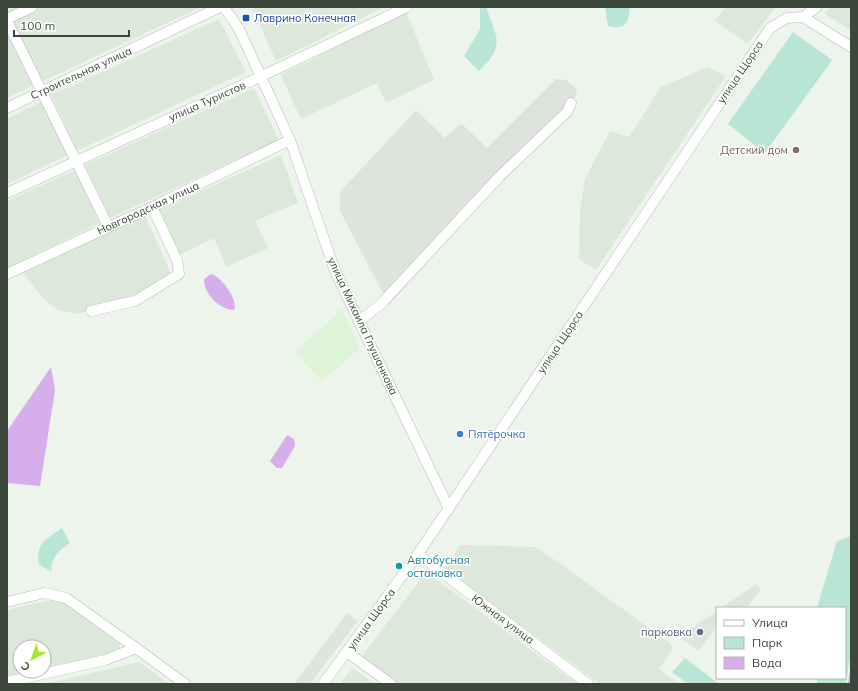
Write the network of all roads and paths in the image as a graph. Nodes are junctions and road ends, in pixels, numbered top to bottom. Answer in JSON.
{"nodes":[{"id":1,"x":32,"y":7,"type":"edge"},
{"id":2,"x":220,"y":7,"type":"edge"},
{"id":3,"x":224,"y":7,"type":"edge"},
{"id":4,"x":407,"y":7,"type":"edge"},
{"id":5,"x":817,"y":7,"type":"edge"},
{"id":6,"x":804,"y":16,"type":"junction"},
{"id":7,"x":7,"y":20,"type":"edge"},
{"id":8,"x":851,"y":47,"type":"edge"},
{"id":9,"x":262,"y":76,"type":"junction"},
{"id":10,"x":42,"y":91,"type":"junction"},
{"id":11,"x":570,"y":103,"type":"dead end"},
{"id":12,"x":7,"y":108,"type":"edge"},
{"id":13,"x":290,"y":140,"type":"junction"},
{"id":14,"x":74,"y":160,"type":"junction"},
{"id":15,"x":7,"y":193,"type":"edge"},
{"id":16,"x":152,"y":207,"type":"junction"},
{"id":17,"x":108,"y":226,"type":"junction"},
{"id":18,"x":7,"y":274,"type":"edge"},
{"id":19,"x":91,"y":311,"type":"dead end"},
{"id":20,"x":359,"y":321,"type":"junction"},
{"id":21,"x":448,"y":508,"type":"junction"},
{"id":22,"x":418,"y":554,"type":"junction"},
{"id":23,"x":7,"y":602,"type":"edge"},
{"id":24,"x":136,"y":648,"type":"junction"},
{"id":25,"x":347,"y":652,"type":"junction"},
{"id":26,"x":7,"y":682,"type":"edge"},
{"id":27,"x":186,"y":684,"type":"edge"},
{"id":28,"x":324,"y":684,"type":"edge"},
{"id":29,"x":391,"y":684,"type":"edge"},
{"id":30,"x":588,"y":684,"type":"edge"}],
"edges":[{"from":1,"to":7,"type":"street"},
{"from":2,"to":10,"type":"street","name":"Строительная улица"},
{"from":3,"to":9,"type":"street","name":"улица Михаила Глушанкова"},
{"from":4,"to":9,"type":"street","name":"улица Туристов"},
{"from":5,"to":6,"type":"street"},
{"from":6,"to":8,"type":"street"},
{"from":6,"to":21,"type":"street","name":"улица Щорса"},
{"from":7,"to":10,"type":"street"},
{"from":9,"to":13,"type":"street","name":"улица Михаила Глушанкова"},
{"from":9,"to":14,"type":"street","name":"улица Туристов"},
{"from":10,"to":12,"type":"street","name":"Строительная улица"},
{"from":10,"to":14,"type":"street"},
{"from":11,"to":20,"type":"street"},
{"from":13,"to":16,"type":"street","name":"Новгородская улица"},
{"from":13,"to":20,"type":"street","name":"улица Михаила Глушанкова"},
{"from":14,"to":15,"type":"street","name":"улица Туристов"},
{"from":14,"to":17,"type":"street"},
{"from":16,"to":17,"type":"street","name":"Новгородская улица"},
{"from":16,"to":19,"type":"street"},
{"from":17,"to":18,"type":"street","name":"Новгородская улица"},
{"from":20,"to":21,"type":"street","name":"улица Михаила Глушанкова"},
{"from":21,"to":22,"type":"street","name":"улица Щорса"},
{"from":22,"to":25,"type":"street","name":"улица Щорса"},
{"from":22,"to":30,"type":"street","name":"Южная улица"},
{"from":23,"to":24,"type":"street"},
{"from":24,"to":26,"type":"street"},
{"from":24,"to":27,"type":"street"},
{"from":25,"to":28,"type":"street","name":"улица Щорса"},
{"from":25,"to":29,"type":"street"}]}
